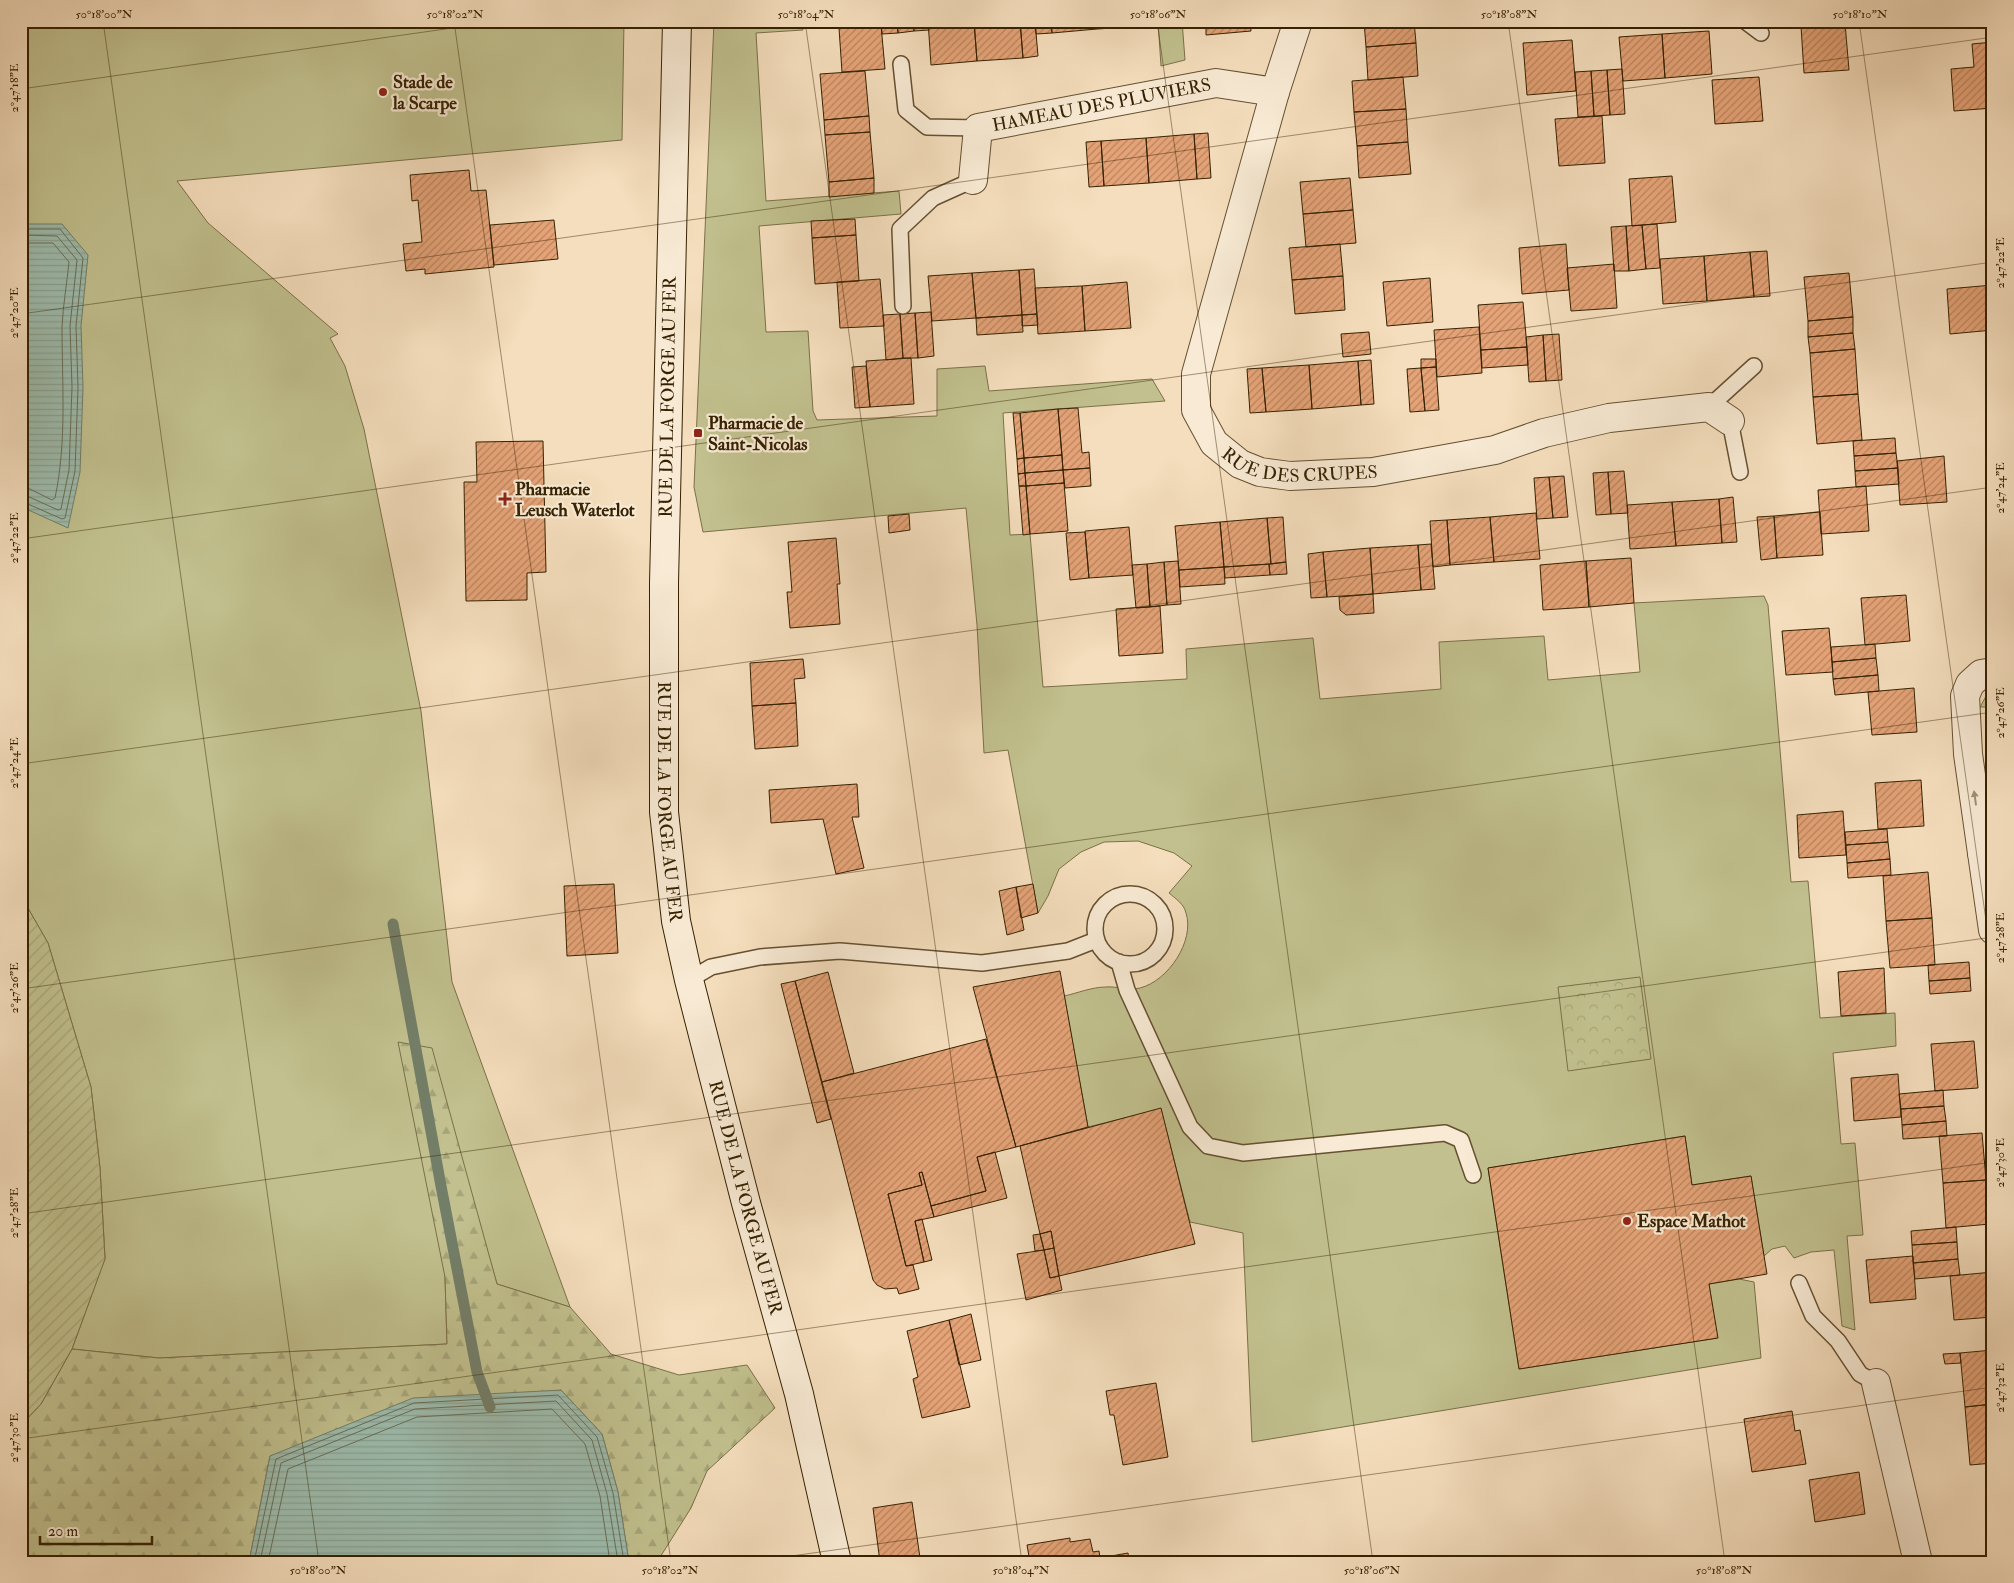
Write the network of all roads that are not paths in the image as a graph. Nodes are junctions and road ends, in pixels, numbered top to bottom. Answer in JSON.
{"nodes":[{"id":1,"x":677,"y":21,"type":"edge"},
{"id":2,"x":1298,"y":21,"type":"edge"},
{"id":3,"x":1745,"y":21,"type":"edge"},
{"id":4,"x":1761,"y":33,"type":"dead end"},
{"id":5,"x":900,"y":64,"type":"dead end"},
{"id":6,"x":1275,"y":92,"type":"junction"},
{"id":7,"x":978,"y":128,"type":"junction"},
{"id":8,"x":973,"y":180,"type":"joint"},
{"id":9,"x":903,"y":306,"type":"dead end"},
{"id":10,"x":1754,"y":366,"type":"dead end"},
{"id":11,"x":1720,"y":414,"type":"junction"},
{"id":12,"x":1740,"y":472,"type":"dead end"},
{"id":13,"x":1993,"y":672,"type":"edge"},
{"id":14,"x":1988,"y":852,"type":"edge"},
{"id":15,"x":1993,"y":930,"type":"edge"},
{"id":16,"x":1096,"y":940,"type":"junction"},
{"id":17,"x":1119,"y":962,"type":"junction"},
{"id":18,"x":689,"y":980,"type":"junction"},
{"id":19,"x":1473,"y":1175,"type":"dead end"},
{"id":20,"x":1799,"y":1283,"type":"dead end"},
{"id":21,"x":1876,"y":1383,"type":"joint"},
{"id":22,"x":837,"y":1562,"type":"edge"},
{"id":23,"x":1918,"y":1562,"type":"edge"}],
"edges":[{"from":1,"to":18,"type":"street","name":"RUE DE LA FORGE AU FER"},
{"from":2,"to":6,"type":"street","name":"RUE DES CRUPES"},
{"from":3,"to":4,"type":"lane"},
{"from":5,"to":7,"type":"lane"},
{"from":6,"to":7,"type":"street","name":"HAMEAU DES PLUVIERS"},
{"from":6,"to":11,"type":"street","name":"RUE DES CRUPES"},
{"from":7,"to":8,"type":"street","name":"HAMEAU DES PLUVIERS"},
{"from":8,"to":9,"type":"lane"},
{"from":10,"to":11,"type":"lane"},
{"from":11,"to":12,"type":"lane"},
{"from":14,"to":13,"type":"street","one_way":true},
{"from":14,"to":15,"type":"street"},
{"from":16,"to":17,"type":"lane"},
{"from":16,"to":17,"type":"lane"},
{"from":16,"to":18,"type":"lane"},
{"from":17,"to":19,"type":"lane"},
{"from":18,"to":22,"type":"street","name":"RUE DE LA FORGE AU FER"},
{"from":20,"to":21,"type":"lane"},
{"from":21,"to":23,"type":"street"}]}
